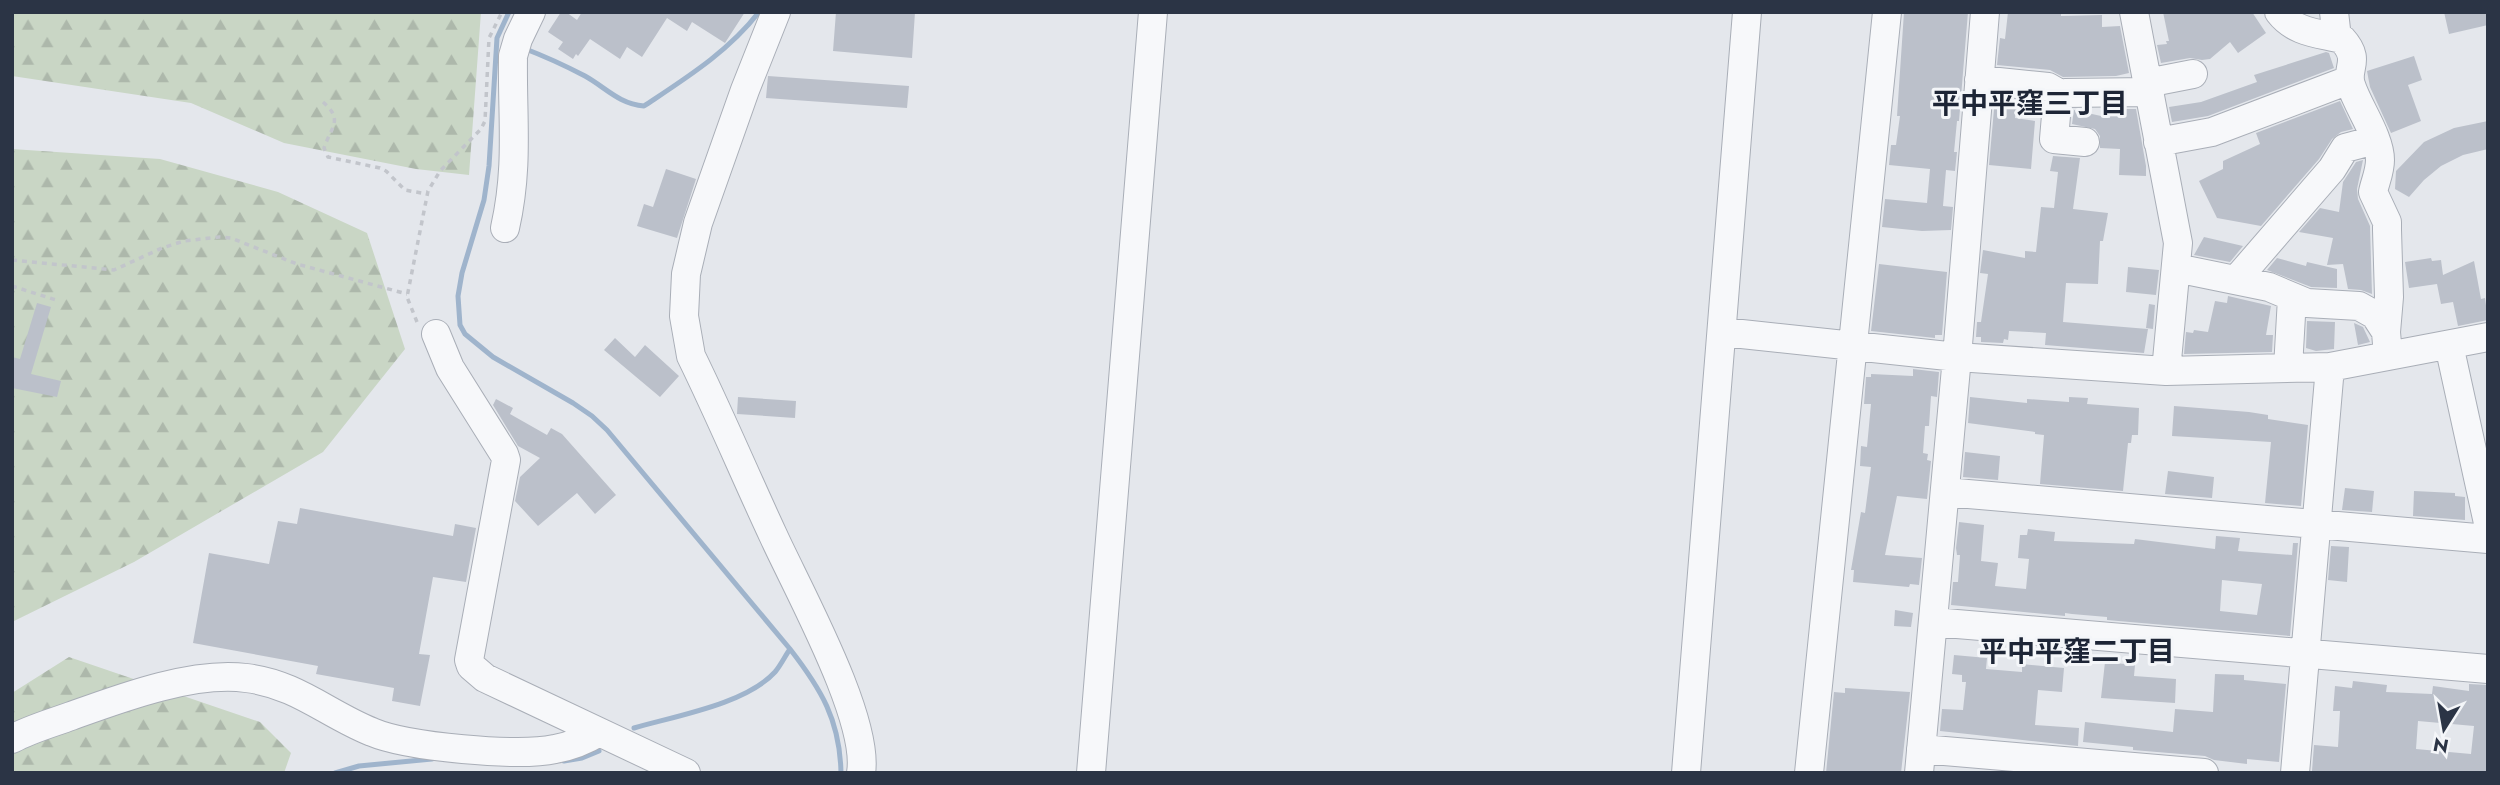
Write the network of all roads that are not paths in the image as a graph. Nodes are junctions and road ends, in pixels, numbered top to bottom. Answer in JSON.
{"nodes":[{"id":1,"x":531,"y":12,"type":"edge"},
{"id":2,"x":776,"y":12,"type":"edge"},
{"id":3,"x":1153,"y":12,"type":"edge"},
{"id":4,"x":1748,"y":12,"type":"edge"},
{"id":5,"x":1886,"y":12,"type":"edge"},
{"id":6,"x":1984,"y":12,"type":"edge"},
{"id":7,"x":2134,"y":12,"type":"edge"},
{"id":8,"x":2279,"y":12,"type":"edge"},
{"id":9,"x":2336,"y":25,"type":"edge"},
{"id":10,"x":2193,"y":74,"type":"dead end"},
{"id":11,"x":1979,"y":80,"type":"junction"},
{"id":12,"x":2349,"y":80,"type":"junction"},
{"id":13,"x":2148,"y":87,"type":"junction"},
{"id":14,"x":2061,"y":97,"type":"junction"},
{"id":15,"x":2375,"y":139,"type":"junction"},
{"id":16,"x":2085,"y":142,"type":"dead end"},
{"id":17,"x":2158,"y":142,"type":"junction"},
{"id":18,"x":505,"y":228,"type":"dead end"},
{"id":19,"x":2176,"y":268,"type":"junction"},
{"id":20,"x":2236,"y":280,"type":"junction"},
{"id":21,"x":2292,"y":298,"type":"junction"},
{"id":22,"x":1723,"y":332,"type":"junction"},
{"id":23,"x":436,"y":334,"type":"road end"},
{"id":24,"x":2488,"y":337,"type":"edge"},
{"id":25,"x":2387,"y":344,"type":"junction"},
{"id":26,"x":2449,"y":345,"type":"junction"},
{"id":27,"x":1852,"y":347,"type":"junction"},
{"id":28,"x":1957,"y":357,"type":"junction"},
{"id":29,"x":2330,"y":367,"type":"junction"},
{"id":30,"x":2288,"y":368,"type":"junction"},
{"id":31,"x":2166,"y":371,"type":"junction"},
{"id":32,"x":1945,"y":492,"type":"junction"},
{"id":33,"x":2488,"y":523,"type":"edge"},
{"id":34,"x":2316,"y":526,"type":"junction"},
{"id":35,"x":2488,"y":539,"type":"edge"},
{"id":36,"x":1933,"y":622,"type":"junction"},
{"id":37,"x":2305,"y":654,"type":"junction"},
{"id":38,"x":2488,"y":669,"type":"edge"},
{"id":39,"x":599,"y":732,"type":"junction"},
{"id":40,"x":12,"y":739,"type":"edge"},
{"id":41,"x":1920,"y":761,"type":"edge"},
{"id":42,"x":686,"y":773,"type":"edge"},
{"id":43,"x":861,"y":773,"type":"edge"},
{"id":44,"x":1091,"y":773,"type":"edge"},
{"id":45,"x":1686,"y":773,"type":"edge"},
{"id":46,"x":1809,"y":773,"type":"edge"},
{"id":47,"x":2204,"y":773,"type":"edge"},
{"id":48,"x":2295,"y":773,"type":"edge"}],
"edges":[{"from":1,"to":18,"type":"street"},
{"from":2,"to":43,"type":"street"},
{"from":3,"to":44,"type":"street"},
{"from":4,"to":22,"type":"street"},
{"from":5,"to":27,"type":"street"},
{"from":6,"to":11,"type":"street"},
{"from":7,"to":13,"type":"street"},
{"from":8,"to":9,"type":"street"},
{"from":9,"to":12,"type":"street"},
{"from":10,"to":13,"type":"street"},
{"from":11,"to":14,"type":"street"},
{"from":11,"to":28,"type":"street"},
{"from":12,"to":15,"type":"street"},
{"from":12,"to":17,"type":"street"},
{"from":13,"to":14,"type":"street"},
{"from":13,"to":17,"type":"street"},
{"from":14,"to":16,"type":"street"},
{"from":15,"to":20,"type":"street"},
{"from":15,"to":25,"type":"street"},
{"from":17,"to":19,"type":"street"},
{"from":19,"to":20,"type":"street"},
{"from":19,"to":31,"type":"street"},
{"from":20,"to":21,"type":"street"},
{"from":21,"to":25,"type":"street"},
{"from":21,"to":30,"type":"street"},
{"from":22,"to":27,"type":"street"},
{"from":22,"to":45,"type":"street"},
{"from":23,"to":39,"type":"street"},
{"from":24,"to":26,"type":"street"},
{"from":25,"to":26,"type":"street"},
{"from":25,"to":29,"type":"street"},
{"from":26,"to":33,"type":"street"},
{"from":27,"to":28,"type":"street"},
{"from":27,"to":46,"type":"street"},
{"from":28,"to":31,"type":"street"},
{"from":28,"to":32,"type":"street"},
{"from":29,"to":30,"type":"street"},
{"from":29,"to":34,"type":"street"},
{"from":30,"to":31,"type":"street"},
{"from":32,"to":34,"type":"street"},
{"from":32,"to":36,"type":"street"},
{"from":34,"to":35,"type":"street"},
{"from":34,"to":37,"type":"street"},
{"from":36,"to":37,"type":"street"},
{"from":36,"to":41,"type":"street"},
{"from":37,"to":38,"type":"street"},
{"from":37,"to":48,"type":"street"},
{"from":39,"to":40,"type":"street"},
{"from":39,"to":42,"type":"street"},
{"from":41,"to":47,"type":"street"}]}
